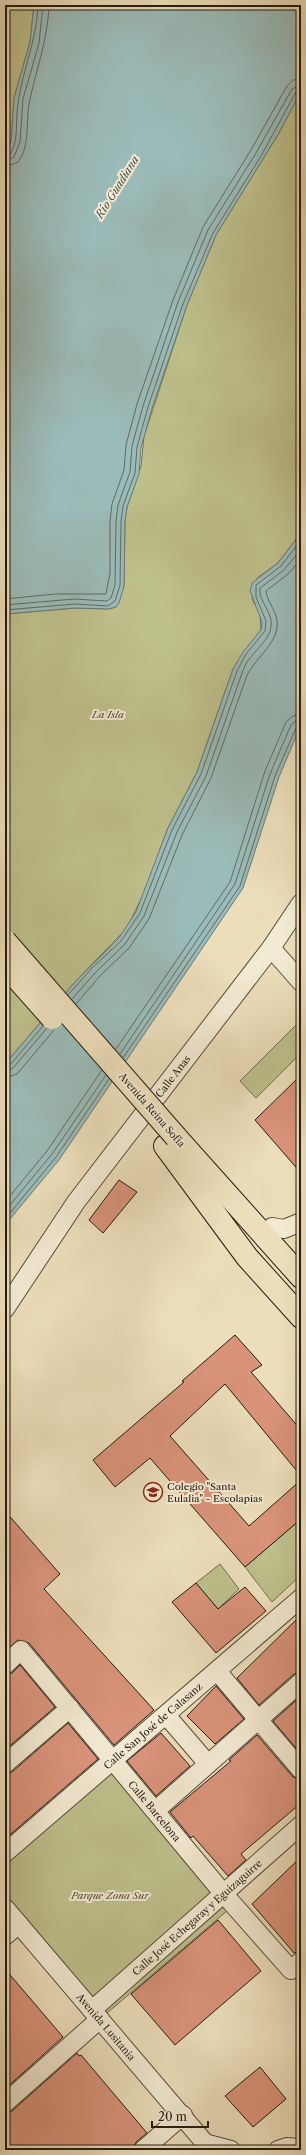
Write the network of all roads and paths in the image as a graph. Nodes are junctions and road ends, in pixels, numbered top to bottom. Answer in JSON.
{"nodes":[{"id":1,"x":301,"y":903,"type":"edge"},
{"id":2,"x":5,"y":941,"type":"edge"},
{"id":3,"x":271,"y":948,"type":"junction"},
{"id":4,"x":5,"y":965,"type":"edge"},
{"id":5,"x":301,"y":982,"type":"edge"},
{"id":6,"x":170,"y":1142,"type":"junction"},
{"id":7,"x":301,"y":1222,"type":"edge"},
{"id":8,"x":272,"y":1227,"type":"junction"},
{"id":9,"x":301,"y":1260,"type":"edge"},
{"id":10,"x":301,"y":1277,"type":"edge"},
{"id":11,"x":301,"y":1295,"type":"edge"},
{"id":12,"x":5,"y":1309,"type":"edge"},
{"id":13,"x":301,"y":1317,"type":"edge"},
{"id":14,"x":301,"y":1598,"type":"edge"},
{"id":15,"x":5,"y":1665,"type":"edge"},
{"id":16,"x":217,"y":1670,"type":"junction"},
{"id":17,"x":301,"y":1682,"type":"edge"},
{"id":18,"x":70,"y":1708,"type":"junction"},
{"id":19,"x":166,"y":1715,"type":"junction"},
{"id":20,"x":258,"y":1720,"type":"junction"},
{"id":21,"x":113,"y":1761,"type":"junction"},
{"id":22,"x":5,"y":1764,"type":"edge"},
{"id":23,"x":208,"y":1764,"type":"junction"},
{"id":24,"x":301,"y":1770,"type":"edge"},
{"id":25,"x":155,"y":1811,"type":"junction"},
{"id":26,"x":301,"y":1825,"type":"edge"},
{"id":27,"x":5,"y":1853,"type":"edge"},
{"id":28,"x":223,"y":1893,"type":"junction"},
{"id":29,"x":5,"y":1908,"type":"edge"},
{"id":30,"x":19,"y":1924,"type":"junction"},
{"id":31,"x":5,"y":1936,"type":"edge"},
{"id":32,"x":296,"y":1966,"type":"edge"},
{"id":33,"x":96,"y":2014,"type":"junction"},
{"id":34,"x":5,"y":2103,"type":"edge"},
{"id":35,"x":183,"y":2115,"type":"junction"},
{"id":36,"x":209,"y":2147,"type":"edge"},
{"id":37,"x":301,"y":2148,"type":"edge"},
{"id":38,"x":143,"y":2150,"type":"edge"},
{"id":39,"x":231,"y":2150,"type":"edge"},
{"id":40,"x":278,"y":2150,"type":"edge"}],
"edges":[{"from":1,"to":3,"type":"street","name":"Calle Anas"},
{"from":2,"to":6,"type":"highway","name":"Avenida Reina Sofía","bridge":true},
{"from":3,"to":5,"type":"street"},
{"from":3,"to":12,"type":"street","name":"Calle Anas"},
{"from":4,"to":6,"type":"highway","name":"Avenida Reina Sofía","bridge":true},
{"from":6,"to":8,"type":"highway"},
{"from":6,"to":10,"type":"highway","name":"Avenida Reina Sofía"},
{"from":6,"to":11,"type":"highway","name":"Avenida Reina Sofía"},
{"from":6,"to":13,"type":"highway"},
{"from":7,"to":8,"type":"street"},
{"from":8,"to":9,"type":"highway"},
{"from":14,"to":16,"type":"street","name":"Calle San José de Calasanz"},
{"from":15,"to":18,"type":"street","name":"Calle Barcelona"},
{"from":16,"to":19,"type":"street","name":"Calle San José de Calasanz"},
{"from":16,"to":20,"type":"street"},
{"from":17,"to":20,"type":"street"},
{"from":18,"to":21,"type":"street","name":"Calle Barcelona"},
{"from":18,"to":22,"type":"street"},
{"from":19,"to":21,"type":"street","name":"Calle San José de Calasanz"},
{"from":19,"to":23,"type":"street"},
{"from":20,"to":23,"type":"street"},
{"from":20,"to":24,"type":"street"},
{"from":21,"to":25,"type":"street","name":"Calle Barcelona"},
{"from":21,"to":27,"type":"street","name":"Calle San José de Calasanz"},
{"from":23,"to":25,"type":"street"},
{"from":25,"to":28,"type":"street","name":"Calle Barcelona"},
{"from":26,"to":28,"type":"street","name":"Calle José Echegaray y Eguizaguirre"},
{"from":28,"to":32,"type":"street","name":"Calle Barcelona"},
{"from":28,"to":33,"type":"street","name":"Calle José Echegaray y Eguizaguirre"},
{"from":29,"to":30,"type":"street","name":"Avenida Lusitania"},
{"from":30,"to":31,"type":"street"},
{"from":30,"to":33,"type":"street","name":"Avenida Lusitania"},
{"from":33,"to":34,"type":"street","name":"Calle José Echegaray y Eguizaguirre"},
{"from":33,"to":35,"type":"street","name":"Avenida Lusitania"},
{"from":35,"to":36,"type":"street","name":"Avenida Lusitania"},
{"from":35,"to":38,"type":"street"},
{"from":36,"to":39,"type":"street","name":"Avenida Lusitania"},
{"from":37,"to":40,"type":"street"}]}
